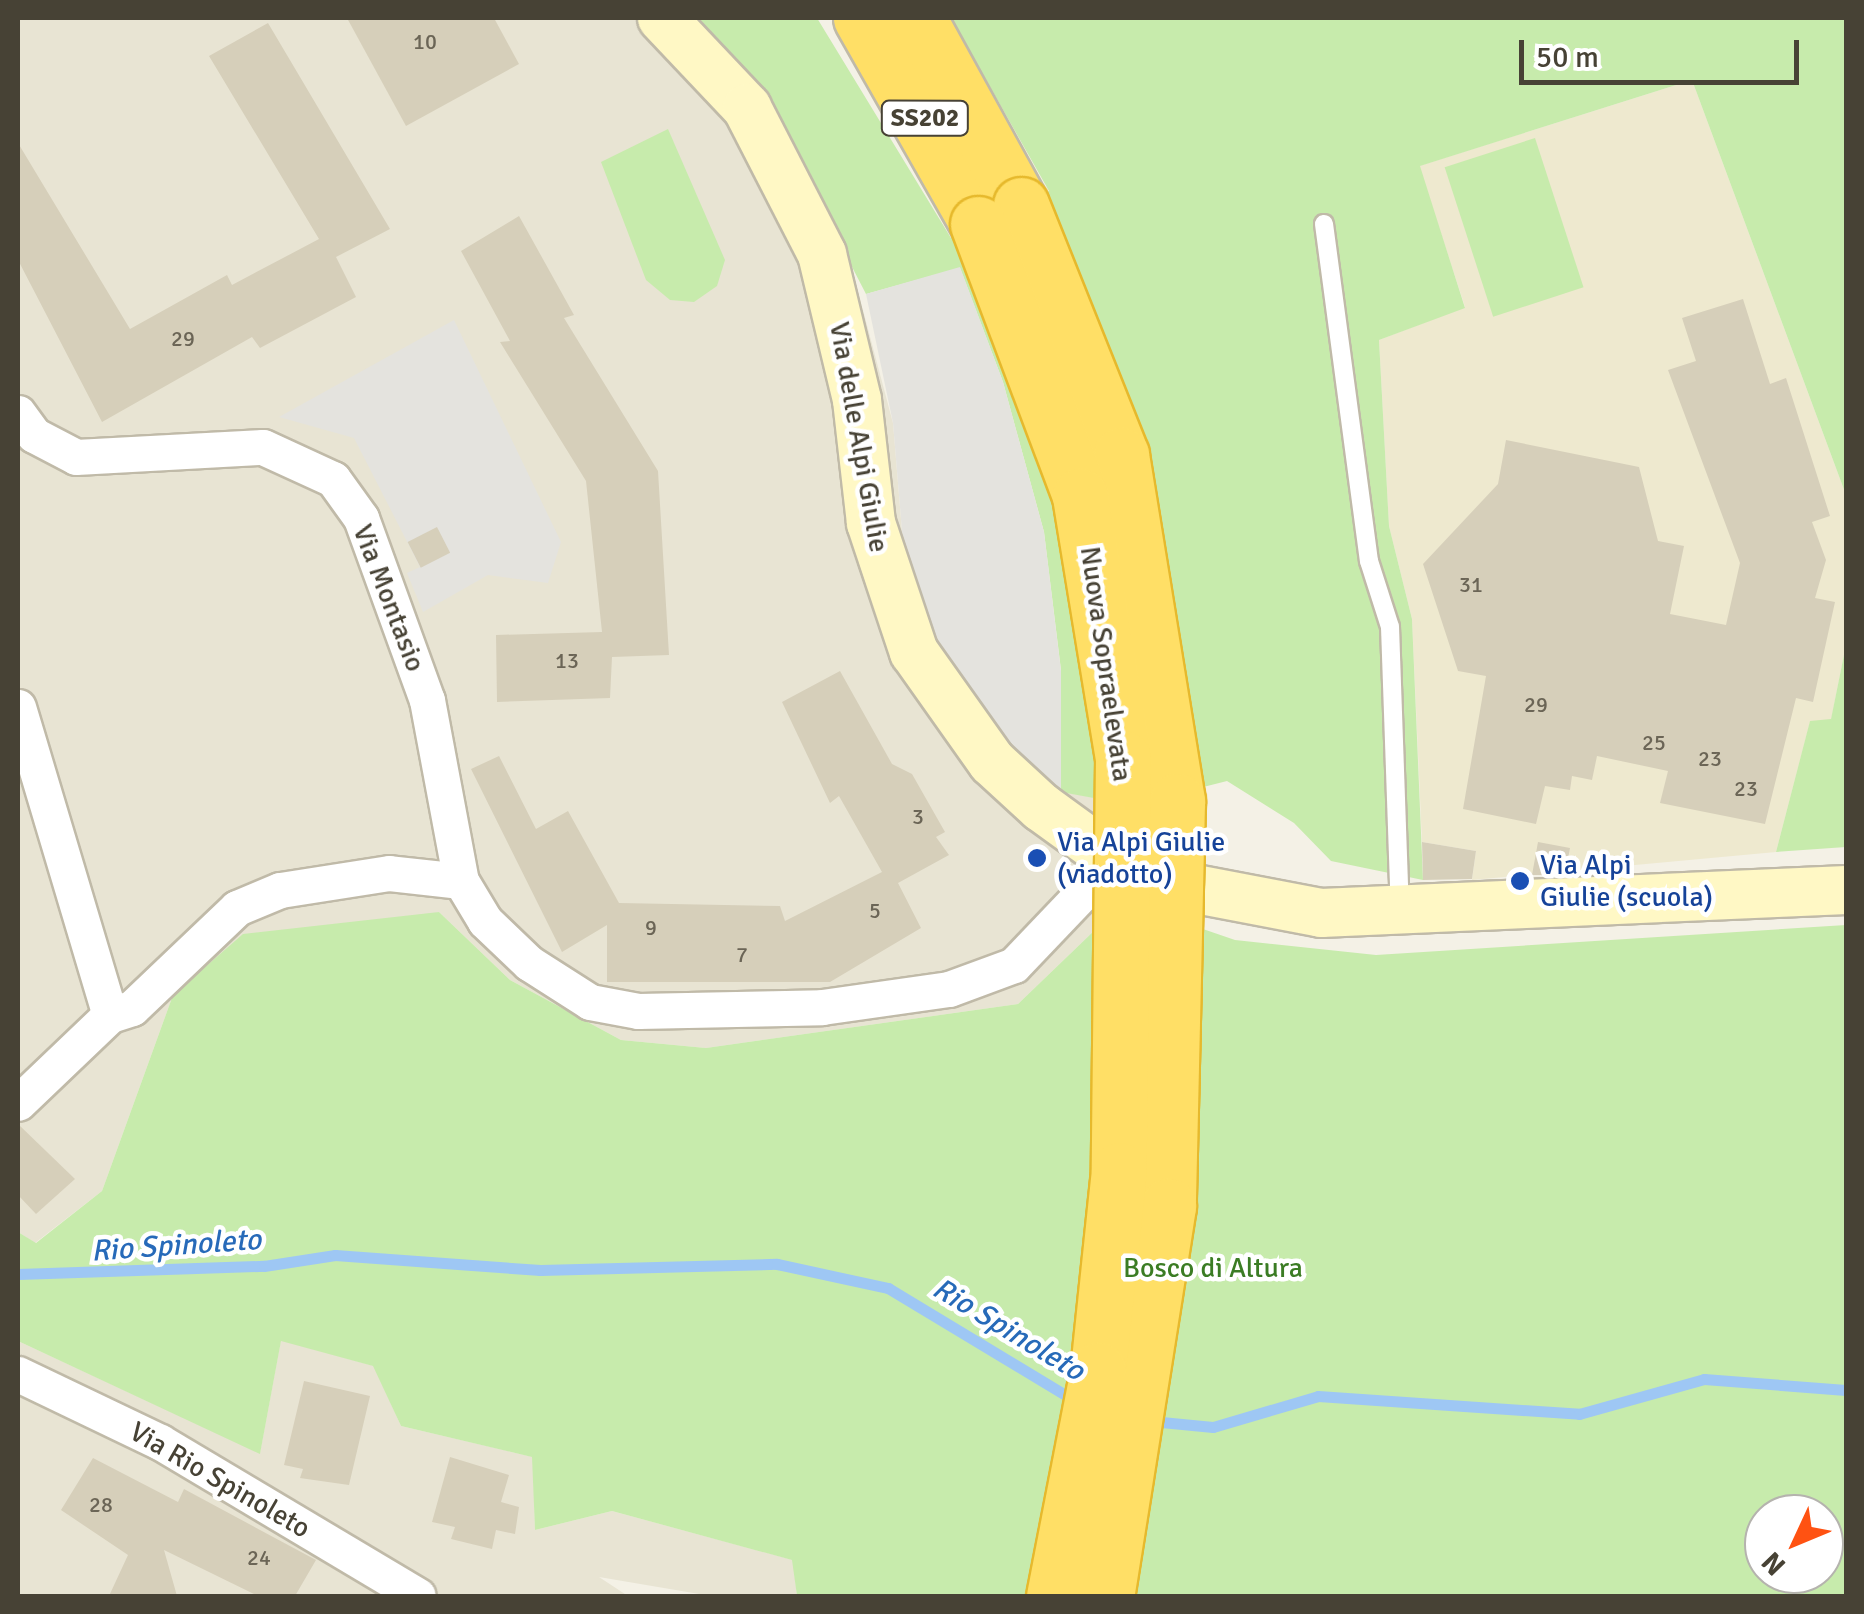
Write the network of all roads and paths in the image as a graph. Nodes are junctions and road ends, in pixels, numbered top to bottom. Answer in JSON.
{"nodes":[{"id":1,"x":662,"y":18,"type":"edge"},
{"id":2,"x":861,"y":18,"type":"edge"},
{"id":3,"x":918,"y":18,"type":"edge"},
{"id":4,"x":1000,"y":214,"type":"junction"},
{"id":5,"x":1324,"y":224,"type":"dead end"},
{"id":6,"x":18,"y":413,"type":"edge"},
{"id":7,"x":18,"y":708,"type":"edge"},
{"id":8,"x":1114,"y":860,"type":"junction"},
{"id":9,"x":461,"y":881,"type":"junction"},
{"id":10,"x":1846,"y":890,"type":"edge"},
{"id":11,"x":1400,"y":909,"type":"junction"},
{"id":12,"x":110,"y":1015,"type":"junction"},
{"id":13,"x":18,"y":1103,"type":"edge"},
{"id":14,"x":18,"y":1374,"type":"edge"},
{"id":15,"x":418,"y":1596,"type":"edge"},
{"id":16,"x":1054,"y":1596,"type":"edge"},
{"id":17,"x":1106,"y":1596,"type":"edge"}],
"edges":[{"from":1,"to":8,"type":"street","name":"Via delle Alpi Giulie"},
{"from":2,"to":4,"type":"highway","name":"Nuova Sopraelevata","number":"SS202"},
{"from":3,"to":4,"type":"highway","name":"Nuova Sopraelevata","number":"SS202"},
{"from":4,"to":16,"type":"highway","name":"Nuova Sopraelevata","number":"SS202","bridge":true},
{"from":4,"to":17,"type":"highway","name":"Nuova Sopraelevata","number":"SS202","bridge":true},
{"from":5,"to":11,"type":"lane"},
{"from":6,"to":9,"type":"street","name":"Via Montasio"},
{"from":7,"to":12,"type":"street"},
{"from":8,"to":9,"type":"street","name":"Via Montasio"},
{"from":8,"to":11,"type":"street","name":"Via delle Alpi Giulie"},
{"from":9,"to":12,"type":"street"},
{"from":10,"to":11,"type":"street","name":"Via delle Alpi Giulie"},
{"from":12,"to":13,"type":"street"},
{"from":14,"to":15,"type":"street","name":"Via Rio Spinoleto"}]}
